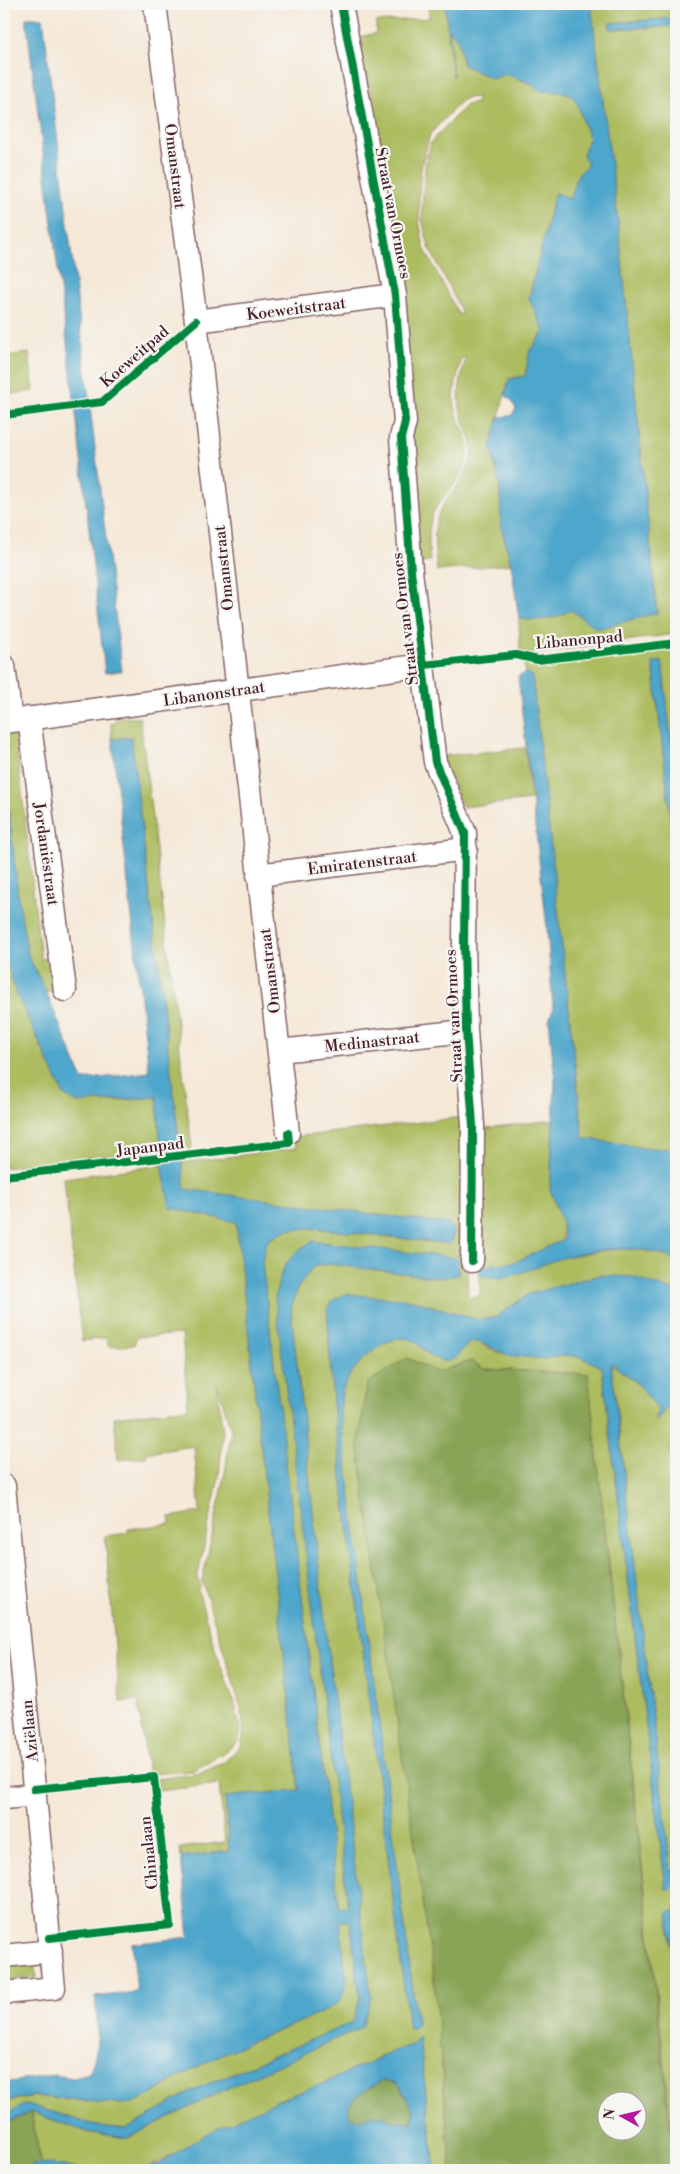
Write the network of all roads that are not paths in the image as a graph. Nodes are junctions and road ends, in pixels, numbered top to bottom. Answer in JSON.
{"nodes":[{"id":1,"x":156,"y":4,"type":"edge"},
{"id":2,"x":342,"y":4,"type":"edge"},
{"id":3,"x":395,"y":295,"type":"junction"},
{"id":4,"x":196,"y":321,"type":"junction"},
{"id":5,"x":424,"y":665,"type":"junction"},
{"id":6,"x":4,"y":666,"type":"edge"},
{"id":7,"x":236,"y":689,"type":"junction"},
{"id":8,"x":14,"y":720,"type":"edge"},
{"id":9,"x":466,"y":849,"type":"junction"},
{"id":10,"x":258,"y":875,"type":"junction"},
{"id":11,"x":65,"y":990,"type":"dead end"},
{"id":12,"x":466,"y":1031,"type":"junction"},
{"id":13,"x":278,"y":1051,"type":"junction"},
{"id":14,"x":288,"y":1133,"type":"dead end"},
{"id":15,"x":472,"y":1261,"type":"dead end"},
{"id":16,"x":4,"y":1486,"type":"edge"},
{"id":17,"x":35,"y":1795,"type":"junction"},
{"id":18,"x":4,"y":1798,"type":"edge"},
{"id":19,"x":51,"y":1951,"type":"junction"},
{"id":20,"x":4,"y":1956,"type":"edge"},
{"id":21,"x":4,"y":1993,"type":"edge"}],
"edges":[{"from":1,"to":4,"type":"street","name":"Omanstraat"},
{"from":2,"to":3,"type":"street","name":"Straat van Ormoes"},
{"from":3,"to":4,"type":"street","name":"Koeweitstraat"},
{"from":3,"to":5,"type":"street","name":"Straat van Ormoes"},
{"from":4,"to":7,"type":"street","name":"Omanstraat"},
{"from":5,"to":7,"type":"street","name":"Libanonstraat"},
{"from":5,"to":9,"type":"street","name":"Straat van Ormoes"},
{"from":6,"to":8,"type":"street","name":"Jordaniëstraat"},
{"from":7,"to":8,"type":"street","name":"Libanonstraat"},
{"from":7,"to":10,"type":"street","name":"Omanstraat"},
{"from":8,"to":11,"type":"street","name":"Jordaniëstraat"},
{"from":9,"to":10,"type":"street","name":"Emiratenstraat"},
{"from":9,"to":12,"type":"street","name":"Straat van Ormoes"},
{"from":10,"to":13,"type":"street","name":"Omanstraat"},
{"from":12,"to":13,"type":"street","name":"Medinastraat"},
{"from":12,"to":15,"type":"street","name":"Straat van Ormoes"},
{"from":13,"to":14,"type":"street","name":"Omanstraat"},
{"from":16,"to":17,"type":"street","name":"Aziëlaan"},
{"from":17,"to":18,"type":"street"},
{"from":17,"to":19,"type":"street"},
{"from":19,"to":20,"type":"street"},
{"from":19,"to":21,"type":"street"}]}
